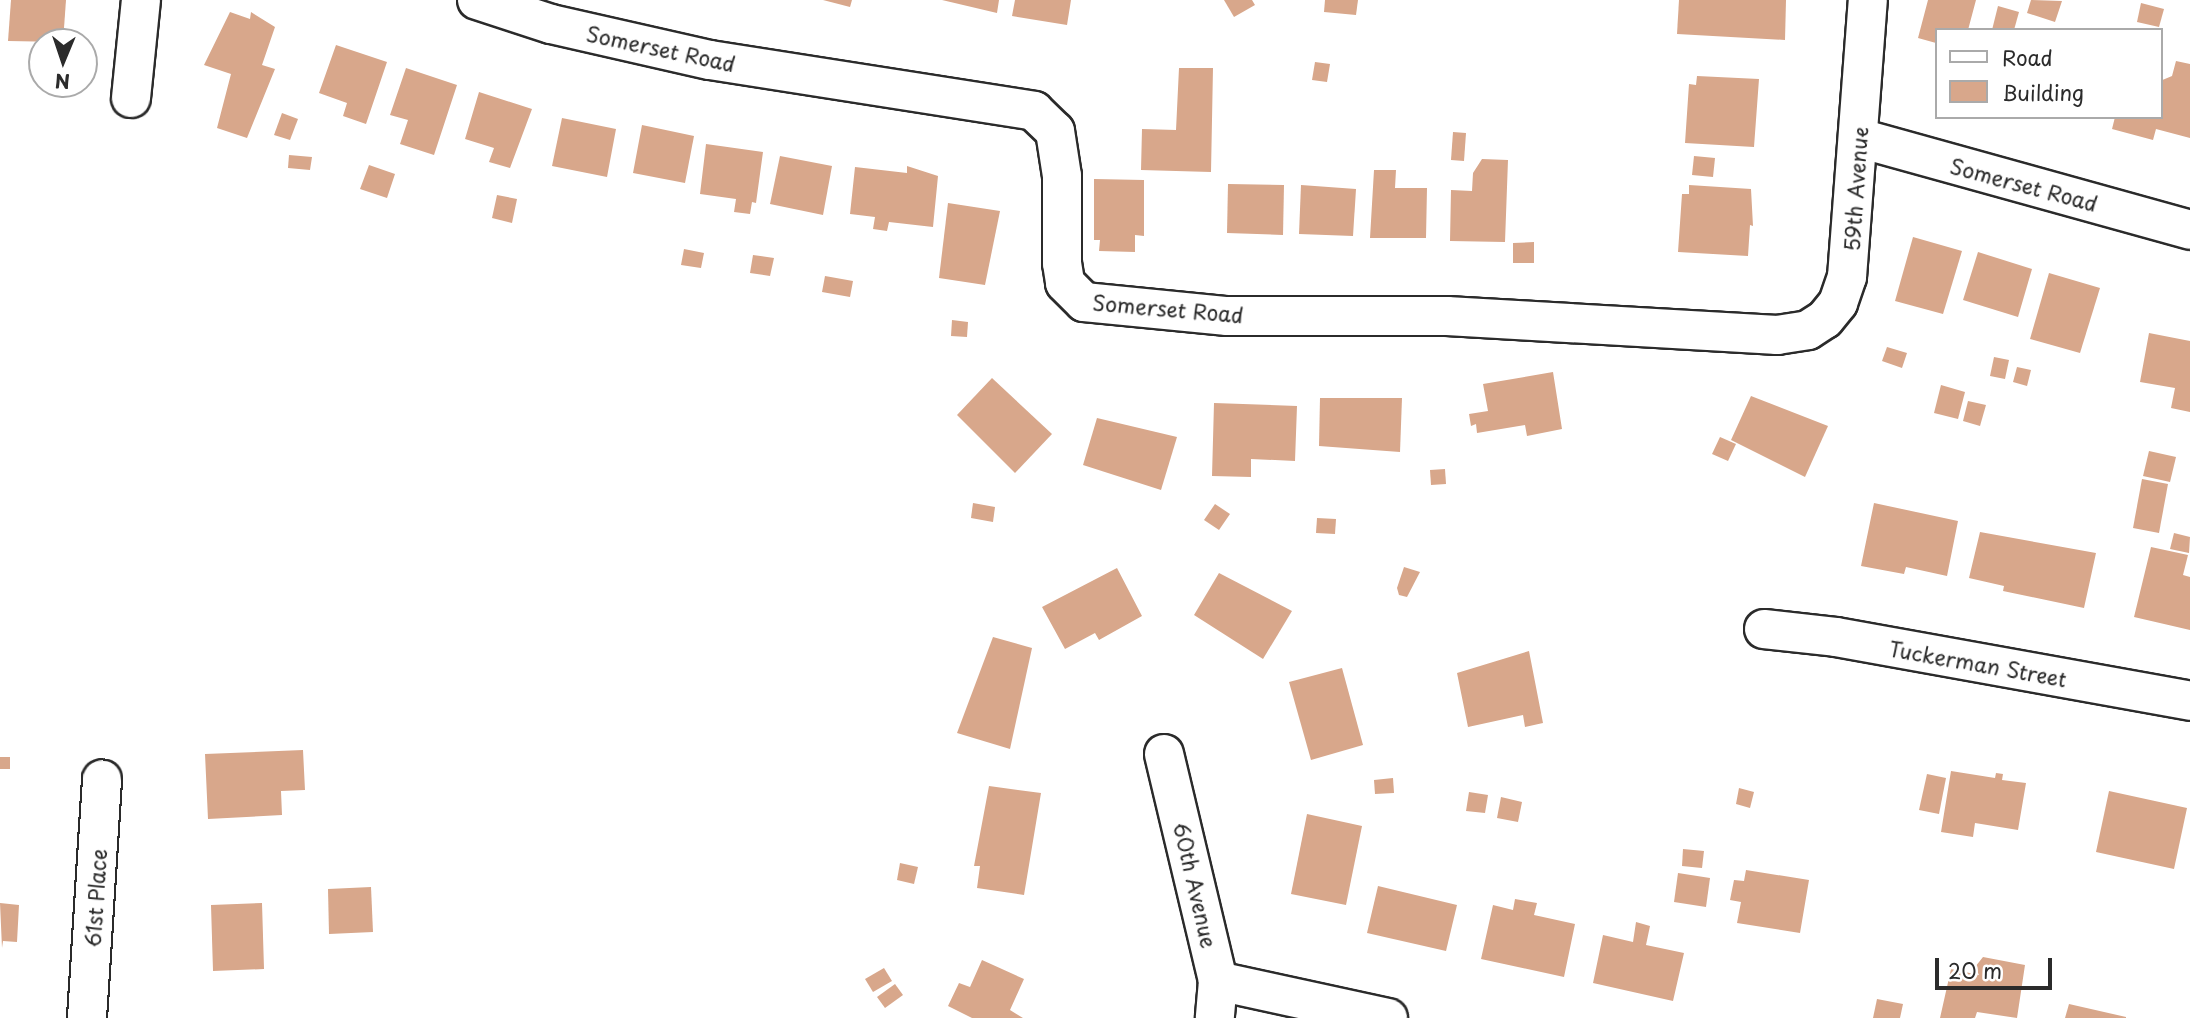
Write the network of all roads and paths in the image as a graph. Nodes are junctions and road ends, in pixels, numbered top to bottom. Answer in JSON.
{"nodes":[{"id":1,"x":142,"y":0,"type":"edge"},
{"id":2,"x":477,"y":0,"type":"edge"},
{"id":3,"x":1868,"y":0,"type":"edge"},
{"id":4,"x":131,"y":99,"type":"dead end"},
{"id":5,"x":1859,"y":138,"type":"junction"},
{"id":6,"x":2190,"y":230,"type":"edge"},
{"id":7,"x":1777,"y":335,"type":"joint"},
{"id":8,"x":1765,"y":629,"type":"dead end"},
{"id":9,"x":2190,"y":701,"type":"edge"},
{"id":10,"x":1164,"y":754,"type":"dead end"},
{"id":11,"x":102,"y":779,"type":"dead end"},
{"id":12,"x":1217,"y":1000,"type":"edge"},
{"id":13,"x":87,"y":1018,"type":"edge"},
{"id":14,"x":1388,"y":1018,"type":"edge"}],
"edges":[{"from":1,"to":4,"type":"street"},
{"from":2,"to":7,"type":"street","name":"Somerset Road"},
{"from":3,"to":5,"type":"street","name":"59th Avenue"},
{"from":5,"to":6,"type":"street","name":"Somerset Road"},
{"from":5,"to":7,"type":"street","name":"59th Avenue"},
{"from":8,"to":9,"type":"street","name":"Tuckerman Street"},
{"from":10,"to":12,"type":"street","name":"60th Avenue"},
{"from":11,"to":13,"type":"street","name":"61st Place"},
{"from":12,"to":14,"type":"street"}]}
